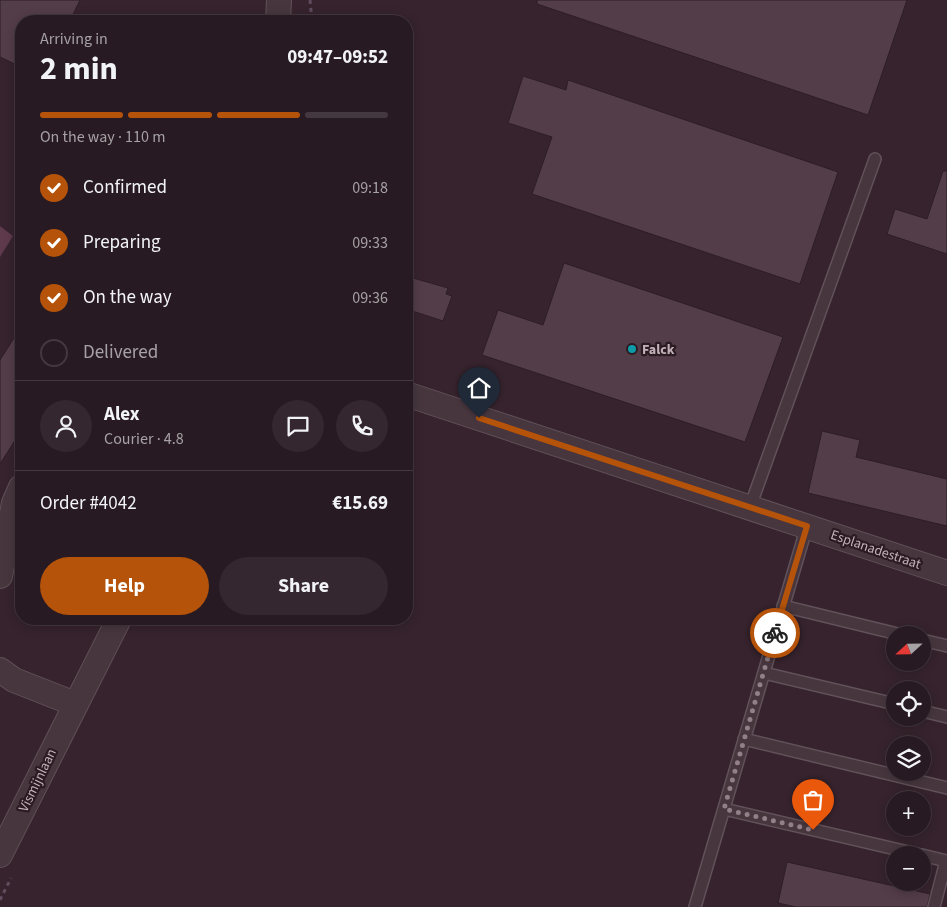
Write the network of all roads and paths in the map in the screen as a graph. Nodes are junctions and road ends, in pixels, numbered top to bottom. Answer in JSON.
{"nodes":[{"id":1,"x":279,"y":0,"type":"edge"},
{"id":2,"x":310,"y":0,"type":"edge"},
{"id":3,"x":278,"y":15,"type":"edge"},
{"id":4,"x":311,"y":15,"type":"edge"},
{"id":5,"x":875,"y":159,"type":"dead end"},
{"id":6,"x":413,"y":396,"type":"edge"},
{"id":7,"x":15,"y":501,"type":"edge"},
{"id":8,"x":750,"y":507,"type":"junction"},
{"id":9,"x":807,"y":526,"type":"junction"},
{"id":10,"x":947,"y":573,"type":"edge"},
{"id":11,"x":0,"y":576,"type":"edge"},
{"id":12,"x":783,"y":606,"type":"junction"},
{"id":13,"x":116,"y":625,"type":"edge"},
{"id":14,"x":886,"y":631,"type":"edge"},
{"id":15,"x":931,"y":642,"type":"edge"},
{"id":16,"x":947,"y":646,"type":"edge"},
{"id":17,"x":0,"y":670,"type":"edge"},
{"id":18,"x":764,"y":674,"type":"junction"},
{"id":19,"x":886,"y":702,"type":"edge"},
{"id":20,"x":75,"y":704,"type":"junction"},
{"id":21,"x":931,"y":713,"type":"edge"},
{"id":22,"x":947,"y":717,"type":"edge"},
{"id":23,"x":744,"y":739,"type":"junction"},
{"id":24,"x":947,"y":788,"type":"edge"},
{"id":25,"x":724,"y":809,"type":"junction"},
{"id":26,"x":886,"y":847,"type":"edge"},
{"id":27,"x":0,"y":855,"type":"edge"},
{"id":28,"x":931,"y":856,"type":"edge"},
{"id":29,"x":946,"y":858,"type":"edge"},
{"id":30,"x":695,"y":907,"type":"edge"},
{"id":31,"x":934,"y":907,"type":"edge"}],
"edges":[{"from":1,"to":3,"type":"street"},
{"from":2,"to":4,"type":"path"},
{"from":5,"to":8,"type":"lane"},
{"from":6,"to":8,"type":"street","name":"Esplanadestraat"},
{"from":7,"to":11,"type":"street"},
{"from":8,"to":9,"type":"street","name":"Esplanadestraat"},
{"from":9,"to":10,"type":"street","name":"Esplanadestraat"},
{"from":9,"to":12,"type":"lane"},
{"from":12,"to":14,"type":"lane"},
{"from":12,"to":18,"type":"lane"},
{"from":13,"to":20,"type":"street","name":"Vismijnlaan"},
{"from":15,"to":16,"type":"lane"},
{"from":17,"to":20,"type":"street"},
{"from":18,"to":19,"type":"lane"},
{"from":18,"to":23,"type":"lane"},
{"from":20,"to":27,"type":"street","name":"Vismijnlaan"},
{"from":21,"to":22,"type":"lane"},
{"from":23,"to":24,"type":"lane"},
{"from":23,"to":25,"type":"lane"},
{"from":25,"to":26,"type":"lane"},
{"from":25,"to":30,"type":"lane"},
{"from":28,"to":29,"type":"lane"},
{"from":29,"to":31,"type":"lane"}]}
